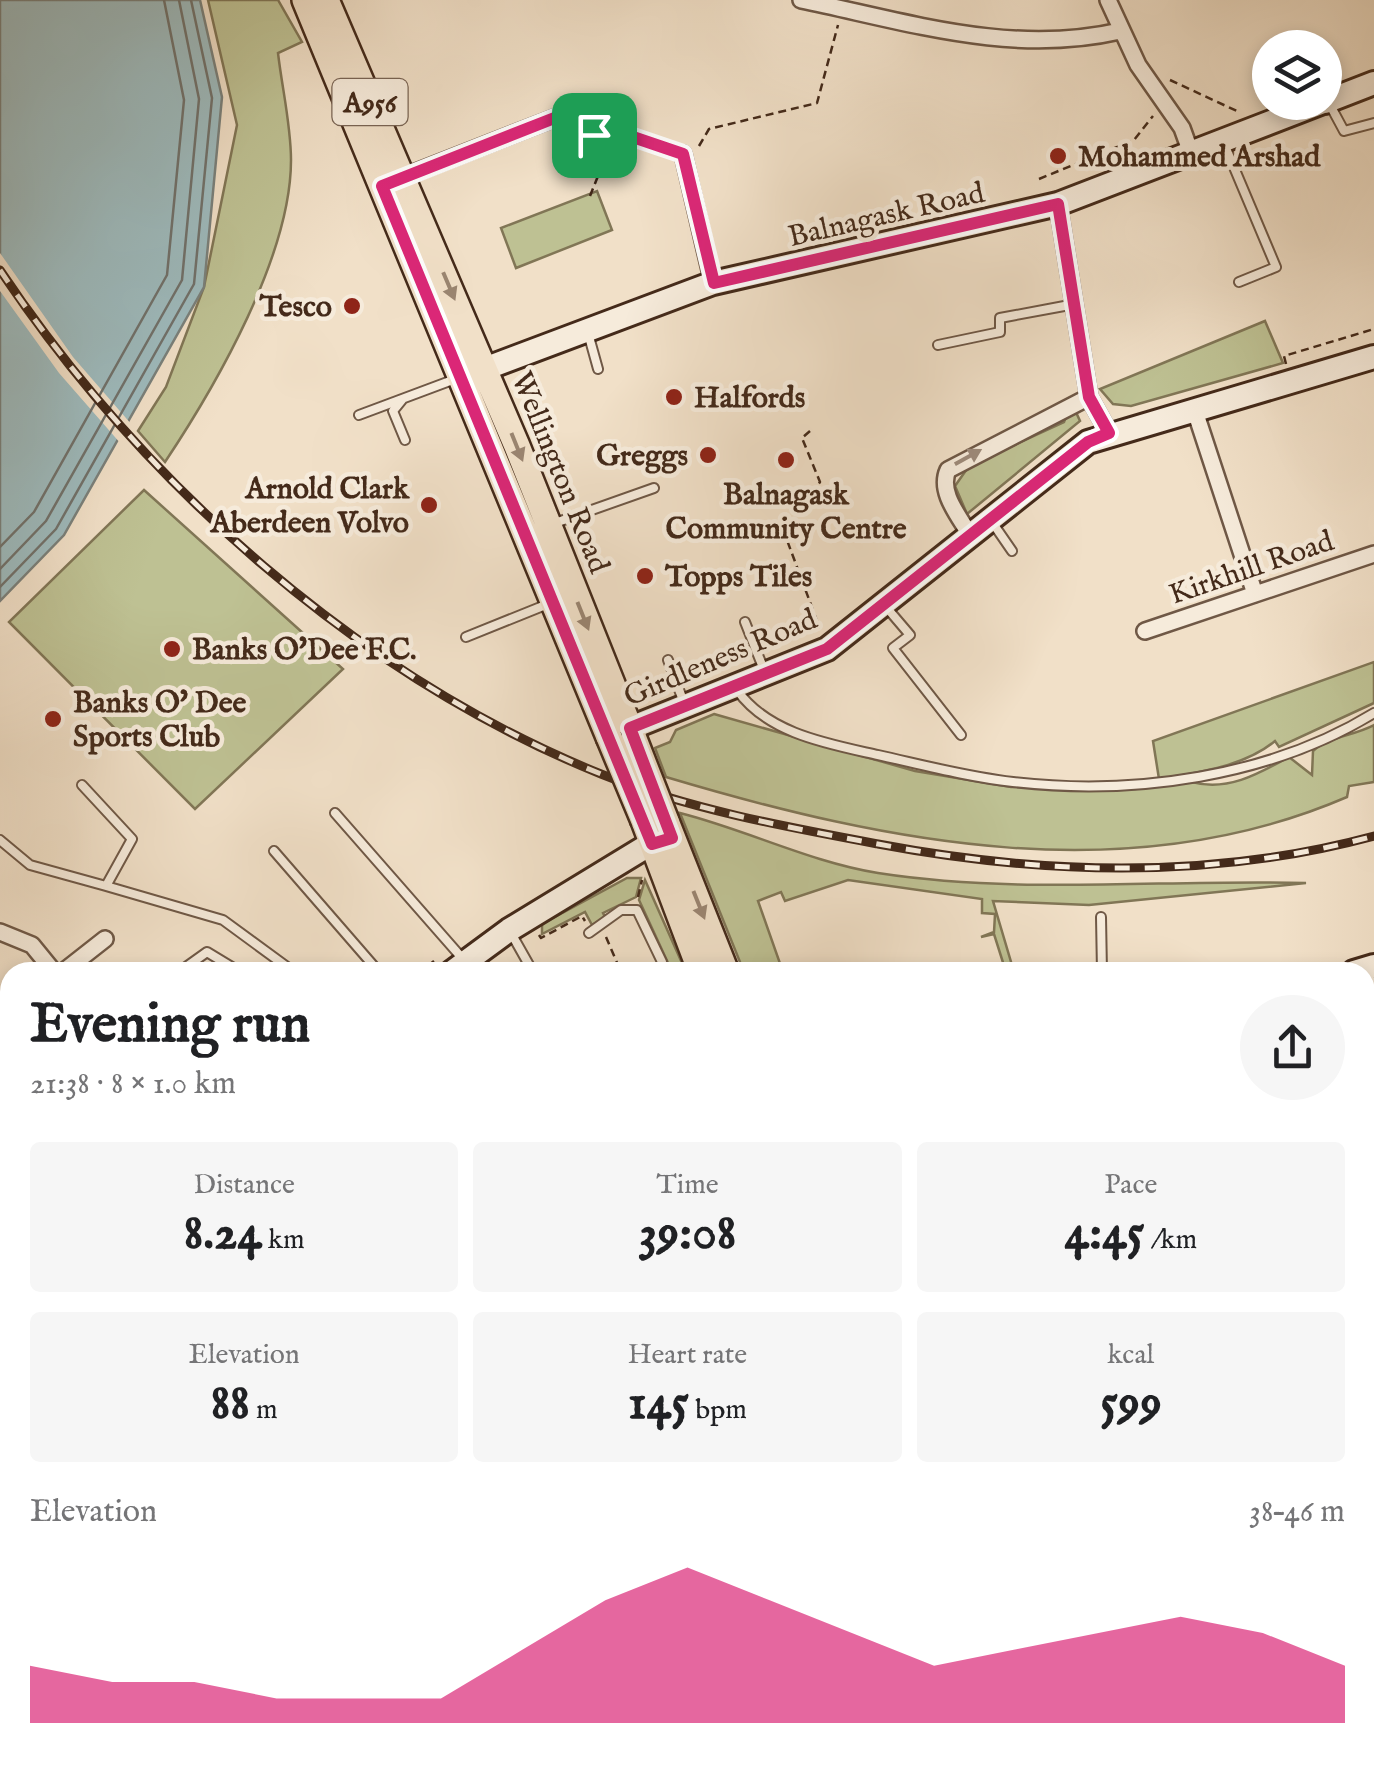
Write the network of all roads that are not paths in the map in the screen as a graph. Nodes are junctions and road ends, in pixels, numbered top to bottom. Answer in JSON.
{"nodes":[{"id":1,"x":305,"y":0,"type":"edge"},
{"id":2,"x":326,"y":0,"type":"edge"},
{"id":3,"x":801,"y":0,"type":"edge"},
{"id":4,"x":1108,"y":0,"type":"edge"},
{"id":5,"x":841,"y":4,"type":"edge"},
{"id":6,"x":1120,"y":31,"type":"junction"},
{"id":7,"x":1374,"y":83,"type":"edge"},
{"id":8,"x":1342,"y":95,"type":"edge"},
{"id":9,"x":557,"y":117,"type":"road end"},
{"id":10,"x":1278,"y":120,"type":"edge"},
{"id":11,"x":1337,"y":120,"type":"edge"},
{"id":12,"x":1374,"y":123,"type":"edge"},
{"id":13,"x":1224,"y":142,"type":"junction"},
{"id":14,"x":1192,"y":153,"type":"junction"},
{"id":15,"x":683,"y":154,"type":"road end"},
{"id":16,"x":391,"y":182,"type":"junction"},
{"id":17,"x":1057,"y":196,"type":"junction"},
{"id":18,"x":1240,"y":282,"type":"dead end"},
{"id":19,"x":714,"y":283,"type":"junction"},
{"id":20,"x":1075,"y":304,"type":"junction"},
{"id":21,"x":586,"y":329,"type":"junction"},
{"id":22,"x":938,"y":346,"type":"dead end"},
{"id":23,"x":1374,"y":356,"type":"edge"},
{"id":24,"x":598,"y":369,"type":"dead end"},
{"id":25,"x":472,"y":373,"type":"junction"},
{"id":26,"x":1089,"y":397,"type":"junction"},
{"id":27,"x":402,"y":400,"type":"junction"},
{"id":28,"x":1194,"y":408,"type":"junction"},
{"id":29,"x":359,"y":415,"type":"dead end"},
{"id":30,"x":1109,"y":433,"type":"junction"},
{"id":31,"x":405,"y":440,"type":"dead end"},
{"id":32,"x":654,"y":488,"type":"dead end"},
{"id":33,"x":991,"y":519,"type":"junction"},
{"id":34,"x":546,"y":526,"type":"junction"},
{"id":35,"x":970,"y":536,"type":"junction"},
{"id":36,"x":1012,"y":551,"type":"dead end"},
{"id":37,"x":1374,"y":554,"type":"edge"},
{"id":38,"x":1255,"y":594,"type":"junction"},
{"id":39,"x":552,"y":602,"type":"junction"},
{"id":40,"x":884,"y":605,"type":"junction"},
{"id":41,"x":745,"y":622,"type":"dead end"},
{"id":42,"x":1145,"y":631,"type":"dead end"},
{"id":43,"x":466,"y":637,"type":"dead end"},
{"id":44,"x":668,"y":660,"type":"dead end"},
{"id":45,"x":766,"y":674,"type":"junction"},
{"id":46,"x":734,"y":686,"type":"junction"},
{"id":47,"x":685,"y":707,"type":"junction"},
{"id":48,"x":1374,"y":712,"type":"edge"},
{"id":49,"x":625,"y":735,"type":"junction"},
{"id":50,"x":961,"y":736,"type":"dead end"},
{"id":51,"x":82,"y":785,"type":"dead end"},
{"id":52,"x":336,"y":813,"type":"dead end"},
{"id":53,"x":659,"y":831,"type":"junction"},
{"id":54,"x":0,"y":840,"type":"edge"},
{"id":55,"x":274,"y":850,"type":"dead end"},
{"id":56,"x":106,"y":886,"type":"junction"},
{"id":57,"x":1101,"y":917,"type":"dead end"},
{"id":58,"x":518,"y":924,"type":"junction"},
{"id":59,"x":0,"y":932,"type":"edge"},
{"id":60,"x":590,"y":932,"type":"road end"},
{"id":61,"x":105,"y":939,"type":"dead end"},
{"id":62,"x":46,"y":962,"type":"edge"},
{"id":63,"x":76,"y":962,"type":"edge"},
{"id":64,"x":193,"y":962,"type":"edge"},
{"id":65,"x":224,"y":962,"type":"edge"},
{"id":66,"x":280,"y":962,"type":"edge"},
{"id":67,"x":369,"y":962,"type":"edge"},
{"id":68,"x":454,"y":962,"type":"edge"},
{"id":69,"x":465,"y":962,"type":"edge"},
{"id":70,"x":530,"y":962,"type":"edge"},
{"id":71,"x":662,"y":962,"type":"edge"},
{"id":72,"x":697,"y":962,"type":"edge"},
{"id":73,"x":721,"y":962,"type":"edge"},
{"id":74,"x":1102,"y":962,"type":"edge"}],
"edges":[{"from":1,"to":16,"type":"main road","name":"Wellington Road","number":"A956"},
{"from":2,"to":16,"type":"main road","name":"Wellington Road","number":"A956"},
{"from":3,"to":5,"type":"street"},
{"from":4,"to":6,"type":"street"},
{"from":5,"to":6,"type":"street"},
{"from":6,"to":14,"type":"street"},
{"from":7,"to":8,"type":"street","name":"Balnagask Road"},
{"from":9,"to":16,"type":"street"},
{"from":10,"to":13,"type":"street","name":"Balnagask Road"},
{"from":11,"to":12,"type":"lane"},
{"from":13,"to":14,"type":"street","name":"Balnagask Road"},
{"from":13,"to":18,"type":"lane"},
{"from":14,"to":17,"type":"street","name":"Balnagask Road"},
{"from":15,"to":19,"type":"street"},
{"from":16,"to":25,"type":"main road","name":"Wellington Road","number":"A956"},
{"from":17,"to":19,"type":"street","name":"Balnagask Road"},
{"from":17,"to":20,"type":"street"},
{"from":19,"to":21,"type":"street","name":"Balnagask Road"},
{"from":20,"to":22,"type":"lane"},
{"from":20,"to":26,"type":"street"},
{"from":21,"to":24,"type":"lane"},
{"from":21,"to":25,"type":"street","name":"Balnagask Road"},
{"from":23,"to":28,"type":"street","name":"Girdleness Road"},
{"from":25,"to":27,"type":"lane"},
{"from":25,"to":34,"type":"main road","name":"Wellington Road","number":"A956","one_way":true},
{"from":25,"to":39,"type":"main road","name":"Wellington Road","number":"A956"},
{"from":26,"to":30,"type":"street"},
{"from":35,"to":26,"type":"street","one_way":true},
{"from":27,"to":29,"type":"lane"},
{"from":27,"to":31,"type":"lane"},
{"from":28,"to":30,"type":"street","name":"Girdleness Road"},
{"from":28,"to":38,"type":"street"},
{"from":30,"to":33,"type":"street","name":"Girdleness Road"},
{"from":32,"to":34,"type":"lane"},
{"from":33,"to":35,"type":"street","name":"Girdleness Road"},
{"from":33,"to":36,"type":"lane"},
{"from":34,"to":49,"type":"main road","name":"Wellington Road","number":"A956","one_way":true},
{"from":35,"to":40,"type":"street","name":"Girdleness Road"},
{"from":37,"to":38,"type":"street","name":"Kirkhill Road"},
{"from":38,"to":42,"type":"street","name":"Kirkhill Road"},
{"from":39,"to":43,"type":"lane"},
{"from":39,"to":49,"type":"main road","name":"Wellington Road","number":"A956"},
{"from":40,"to":45,"type":"street","name":"Girdleness Road"},
{"from":40,"to":50,"type":"lane"},
{"from":41,"to":45,"type":"lane"},
{"from":44,"to":47,"type":"lane"},
{"from":45,"to":46,"type":"street","name":"Girdleness Road"},
{"from":46,"to":47,"type":"street","name":"Girdleness Road"},
{"from":46,"to":48,"type":"lane"},
{"from":47,"to":49,"type":"street","name":"Girdleness Road"},
{"from":49,"to":53,"type":"main road","name":"Wellington Road","number":"A956","bridge":true},
{"from":51,"to":56,"type":"lane"},
{"from":52,"to":68,"type":"lane"},
{"from":53,"to":58,"type":"street"},
{"from":53,"to":72,"type":"main road","name":"Wellington Road","number":"A956"},
{"from":53,"to":73,"type":"main road","name":"Wellington Road","number":"A956","one_way":true},
{"from":54,"to":56,"type":"lane"},
{"from":55,"to":67,"type":"lane"},
{"from":56,"to":66,"type":"lane"},
{"from":57,"to":74,"type":"lane"},
{"from":58,"to":69,"type":"street"},
{"from":58,"to":70,"type":"lane"},
{"from":59,"to":62,"type":"street"},
{"from":60,"to":71,"type":"lane"},
{"from":61,"to":63,"type":"street"},
{"from":64,"to":65,"type":"lane"}]}
